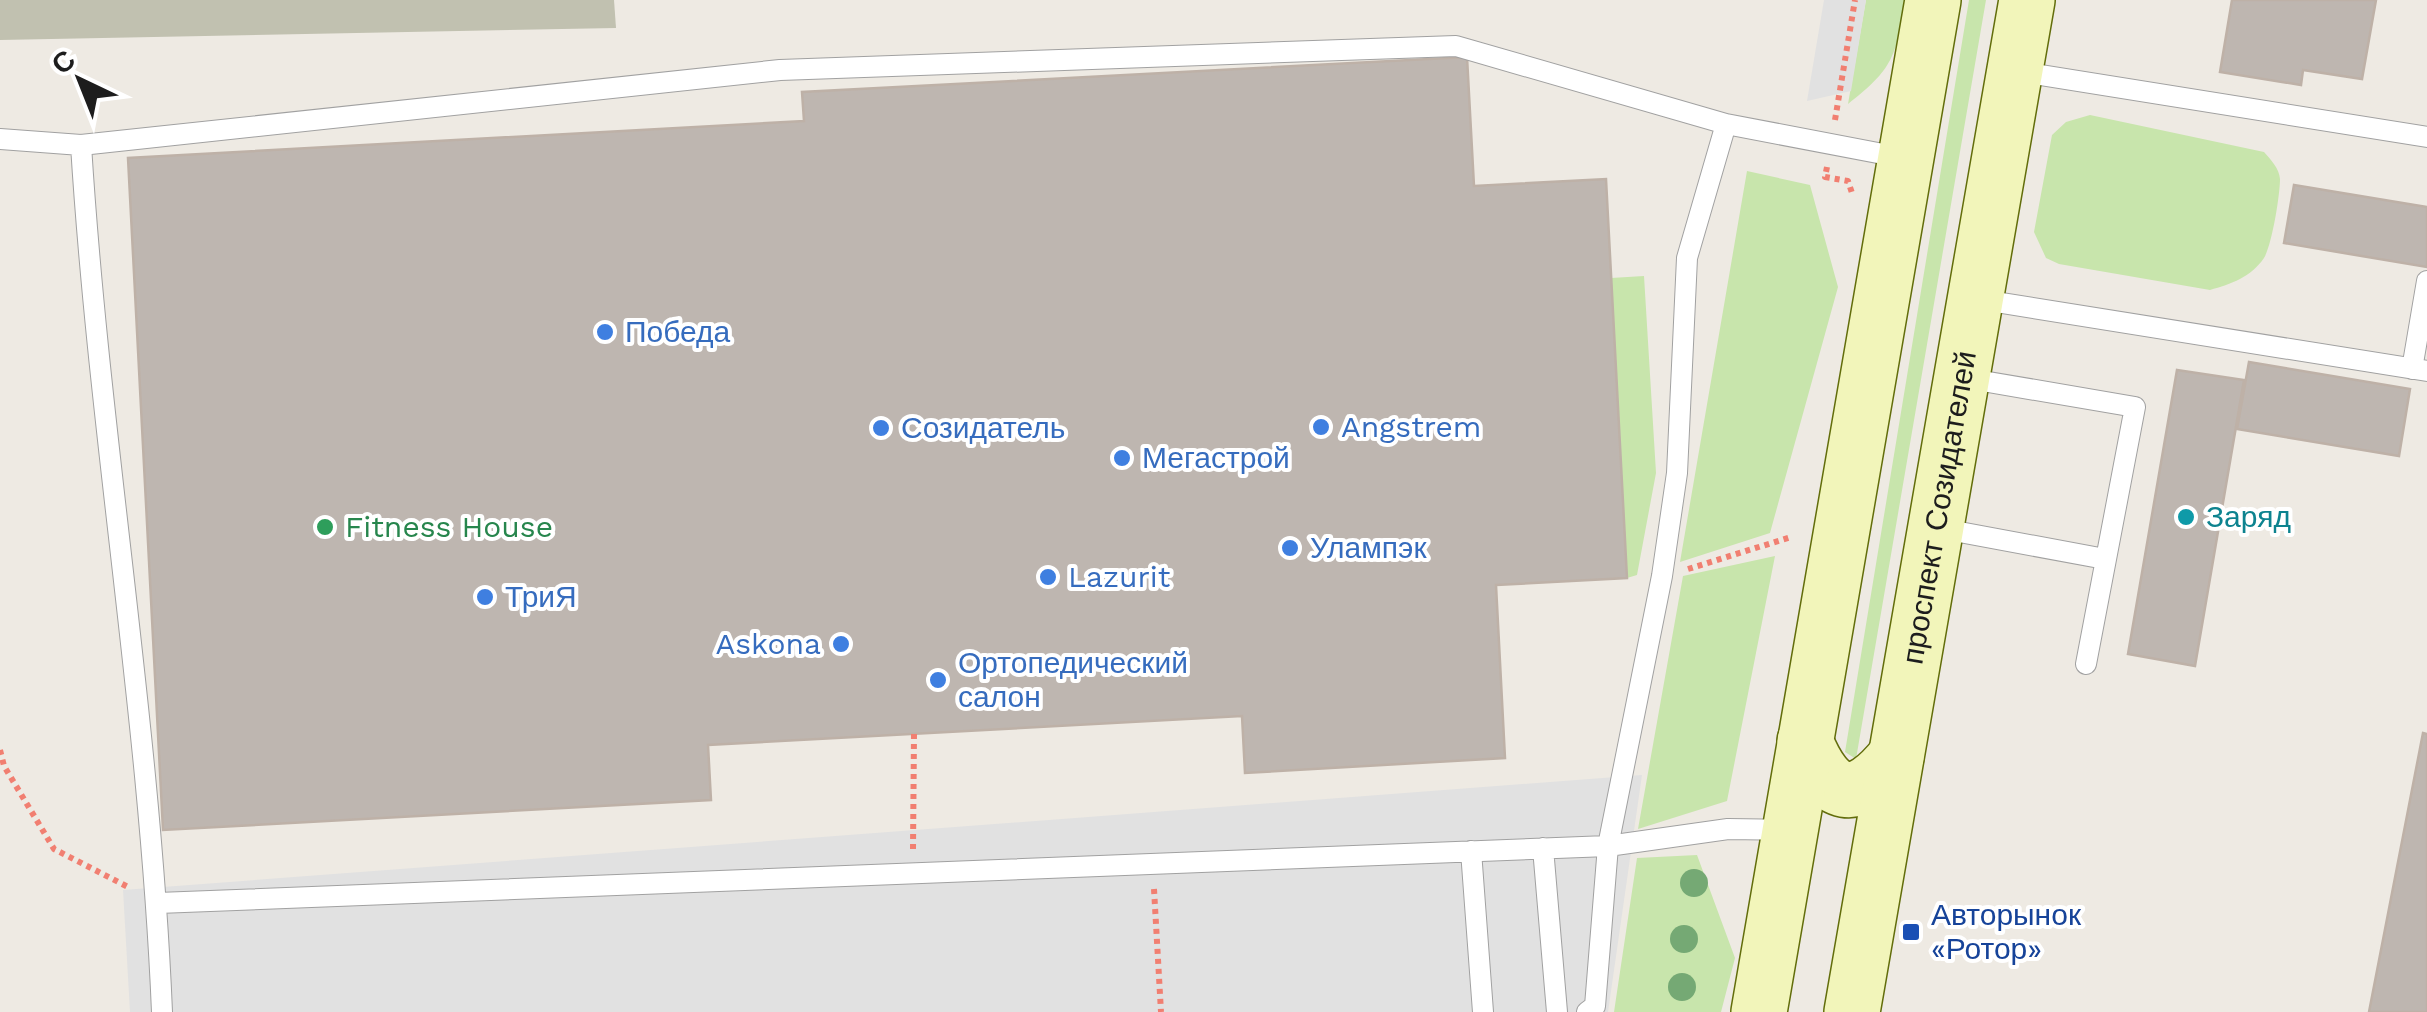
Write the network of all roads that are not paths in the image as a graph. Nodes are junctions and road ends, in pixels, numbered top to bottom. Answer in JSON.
{"nodes":[{"id":1,"x":1934,"y":0,"type":"edge"},
{"id":2,"x":2027,"y":0,"type":"edge"},
{"id":3,"x":2015,"y":70,"type":"junction"},
{"id":4,"x":1726,"y":124,"type":"junction"},
{"id":5,"x":2427,"y":137,"type":"edge"},
{"id":6,"x":0,"y":139,"type":"edge"},
{"id":7,"x":81,"y":145,"type":"junction"},
{"id":8,"x":1906,"y":159,"type":"junction"},
{"id":9,"x":2427,"y":281,"type":"edge"},
{"id":10,"x":1975,"y":299,"type":"junction"},
{"id":11,"x":2420,"y":370,"type":"edge"},
{"id":12,"x":1962,"y":378,"type":"junction"},
{"id":13,"x":1936,"y":528,"type":"junction"},
{"id":14,"x":2105,"y":559,"type":"junction"},
{"id":15,"x":2086,"y":664,"type":"dead end"},
{"id":16,"x":1805,"y":741,"type":"junction"},
{"id":17,"x":1896,"y":756,"type":"junction"},
{"id":18,"x":1790,"y":830,"type":"junction"},
{"id":19,"x":1608,"y":846,"type":"junction"},
{"id":20,"x":1543,"y":848,"type":"junction"},
{"id":21,"x":1471,"y":851,"type":"junction"},
{"id":22,"x":158,"y":902,"type":"junction"},
{"id":23,"x":162,"y":1012,"type":"edge"},
{"id":24,"x":1484,"y":1012,"type":"edge"},
{"id":25,"x":1556,"y":1012,"type":"edge"},
{"id":26,"x":1587,"y":1012,"type":"edge"},
{"id":27,"x":1758,"y":1012,"type":"edge"},
{"id":28,"x":1852,"y":1012,"type":"edge"}],
"edges":[{"from":1,"to":8,"type":"main road"},
{"from":2,"to":3,"type":"main road","name":"проспект Созидателей"},
{"from":3,"to":5,"type":"lane"},
{"from":3,"to":10,"type":"main road","name":"проспект Созидателей"},
{"from":4,"to":7,"type":"lane"},
{"from":4,"to":8,"type":"lane"},
{"from":4,"to":19,"type":"lane"},
{"from":6,"to":7,"type":"lane"},
{"from":7,"to":22,"type":"lane"},
{"from":8,"to":16,"type":"main road"},
{"from":9,"to":11,"type":"lane"},
{"from":10,"to":11,"type":"lane"},
{"from":10,"to":12,"type":"main road","name":"проспект Созидателей"},
{"from":12,"to":13,"type":"main road","name":"проспект Созидателей"},
{"from":12,"to":14,"type":"lane"},
{"from":13,"to":14,"type":"lane"},
{"from":13,"to":17,"type":"main road","name":"проспект Созидателей"},
{"from":14,"to":15,"type":"lane"},
{"from":16,"to":17,"type":"main road"},
{"from":16,"to":18,"type":"main road"},
{"from":17,"to":28,"type":"main road","name":"проспект Созидателей"},
{"from":18,"to":19,"type":"lane"},
{"from":18,"to":27,"type":"main road"},
{"from":19,"to":20,"type":"lane"},
{"from":19,"to":26,"type":"lane"},
{"from":20,"to":21,"type":"lane"},
{"from":20,"to":25,"type":"lane"},
{"from":21,"to":22,"type":"lane"},
{"from":21,"to":24,"type":"lane"},
{"from":22,"to":23,"type":"lane"}]}
